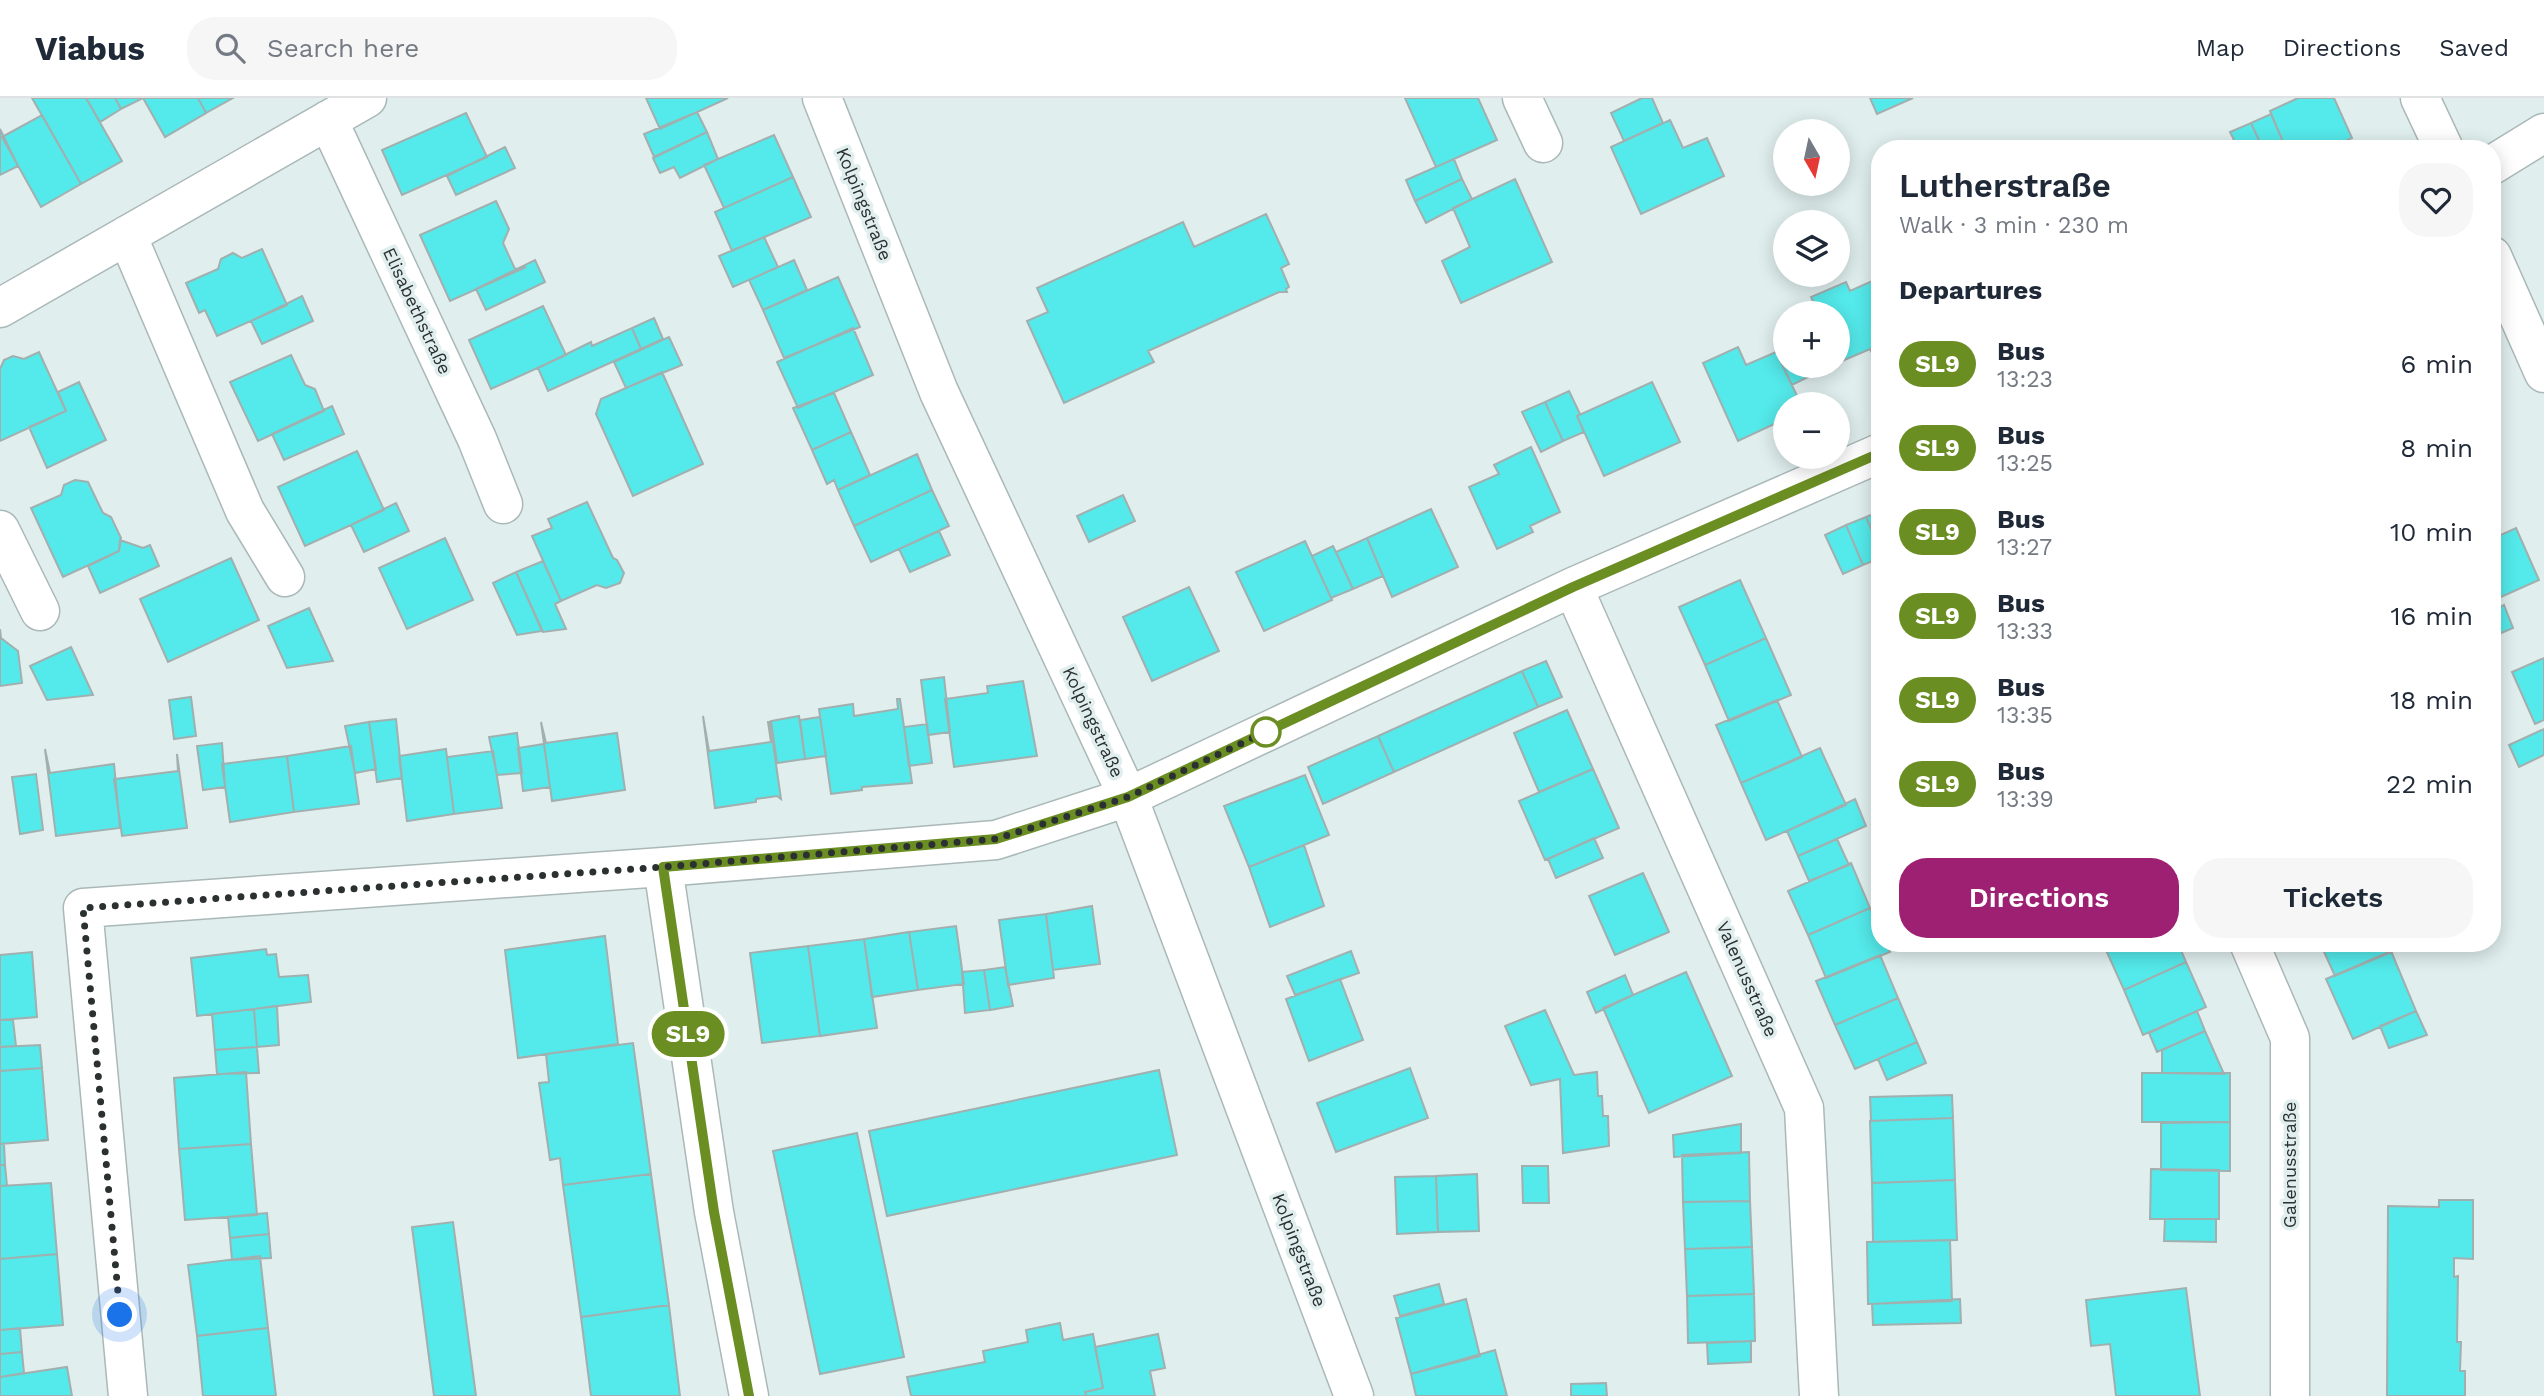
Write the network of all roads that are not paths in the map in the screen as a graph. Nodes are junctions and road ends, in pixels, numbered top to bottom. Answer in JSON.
{"nodes":[{"id":1,"x":367,"y":98,"type":"edge"},
{"id":2,"x":822,"y":98,"type":"edge"},
{"id":3,"x":1522,"y":98,"type":"edge"},
{"id":4,"x":2420,"y":98,"type":"edge"},
{"id":5,"x":328,"y":120,"type":"junction"},
{"id":6,"x":2544,"y":133,"type":"edge"},
{"id":7,"x":2440,"y":140,"type":"edge"},
{"id":8,"x":1543,"y":143,"type":"dead end"},
{"id":9,"x":2501,"y":159,"type":"edge"},
{"id":10,"x":127,"y":235,"type":"junction"},
{"id":11,"x":2501,"y":276,"type":"edge"},
{"id":12,"x":0,"y":308,"type":"edge"},
{"id":13,"x":2544,"y":373,"type":"edge"},
{"id":14,"x":1871,"y":457,"type":"edge"},
{"id":15,"x":503,"y":504,"type":"dead end"},
{"id":16,"x":0,"y":530,"type":"edge"},
{"id":17,"x":285,"y":577,"type":"dead end"},
{"id":18,"x":1573,"y":587,"type":"junction"},
{"id":19,"x":40,"y":611,"type":"dead end"},
{"id":20,"x":1128,"y":797,"type":"junction"},
{"id":21,"x":663,"y":867,"type":"junction"},
{"id":22,"x":2253,"y":952,"type":"edge"},
{"id":23,"x":128,"y":1396,"type":"edge"},
{"id":24,"x":749,"y":1396,"type":"edge"},
{"id":25,"x":1354,"y":1396,"type":"edge"},
{"id":26,"x":1819,"y":1396,"type":"edge"},
{"id":27,"x":2290,"y":1396,"type":"edge"}],
"edges":[{"from":1,"to":5,"type":"street"},
{"from":2,"to":20,"type":"street","name":"Kolpingstraße"},
{"from":3,"to":8,"type":"street"},
{"from":4,"to":7,"type":"street"},
{"from":5,"to":10,"type":"street"},
{"from":5,"to":15,"type":"street","name":"Elisabethstraße"},
{"from":6,"to":9,"type":"street"},
{"from":10,"to":12,"type":"street"},
{"from":10,"to":17,"type":"street"},
{"from":11,"to":13,"type":"street"},
{"from":14,"to":18,"type":"street"},
{"from":16,"to":19,"type":"street"},
{"from":18,"to":20,"type":"street"},
{"from":18,"to":26,"type":"street","name":"Valenusstraße"},
{"from":20,"to":21,"type":"street"},
{"from":20,"to":25,"type":"street","name":"Kolpingstraße"},
{"from":21,"to":23,"type":"street"},
{"from":21,"to":24,"type":"street"},
{"from":22,"to":27,"type":"street","name":"Galenusstraße"}]}
